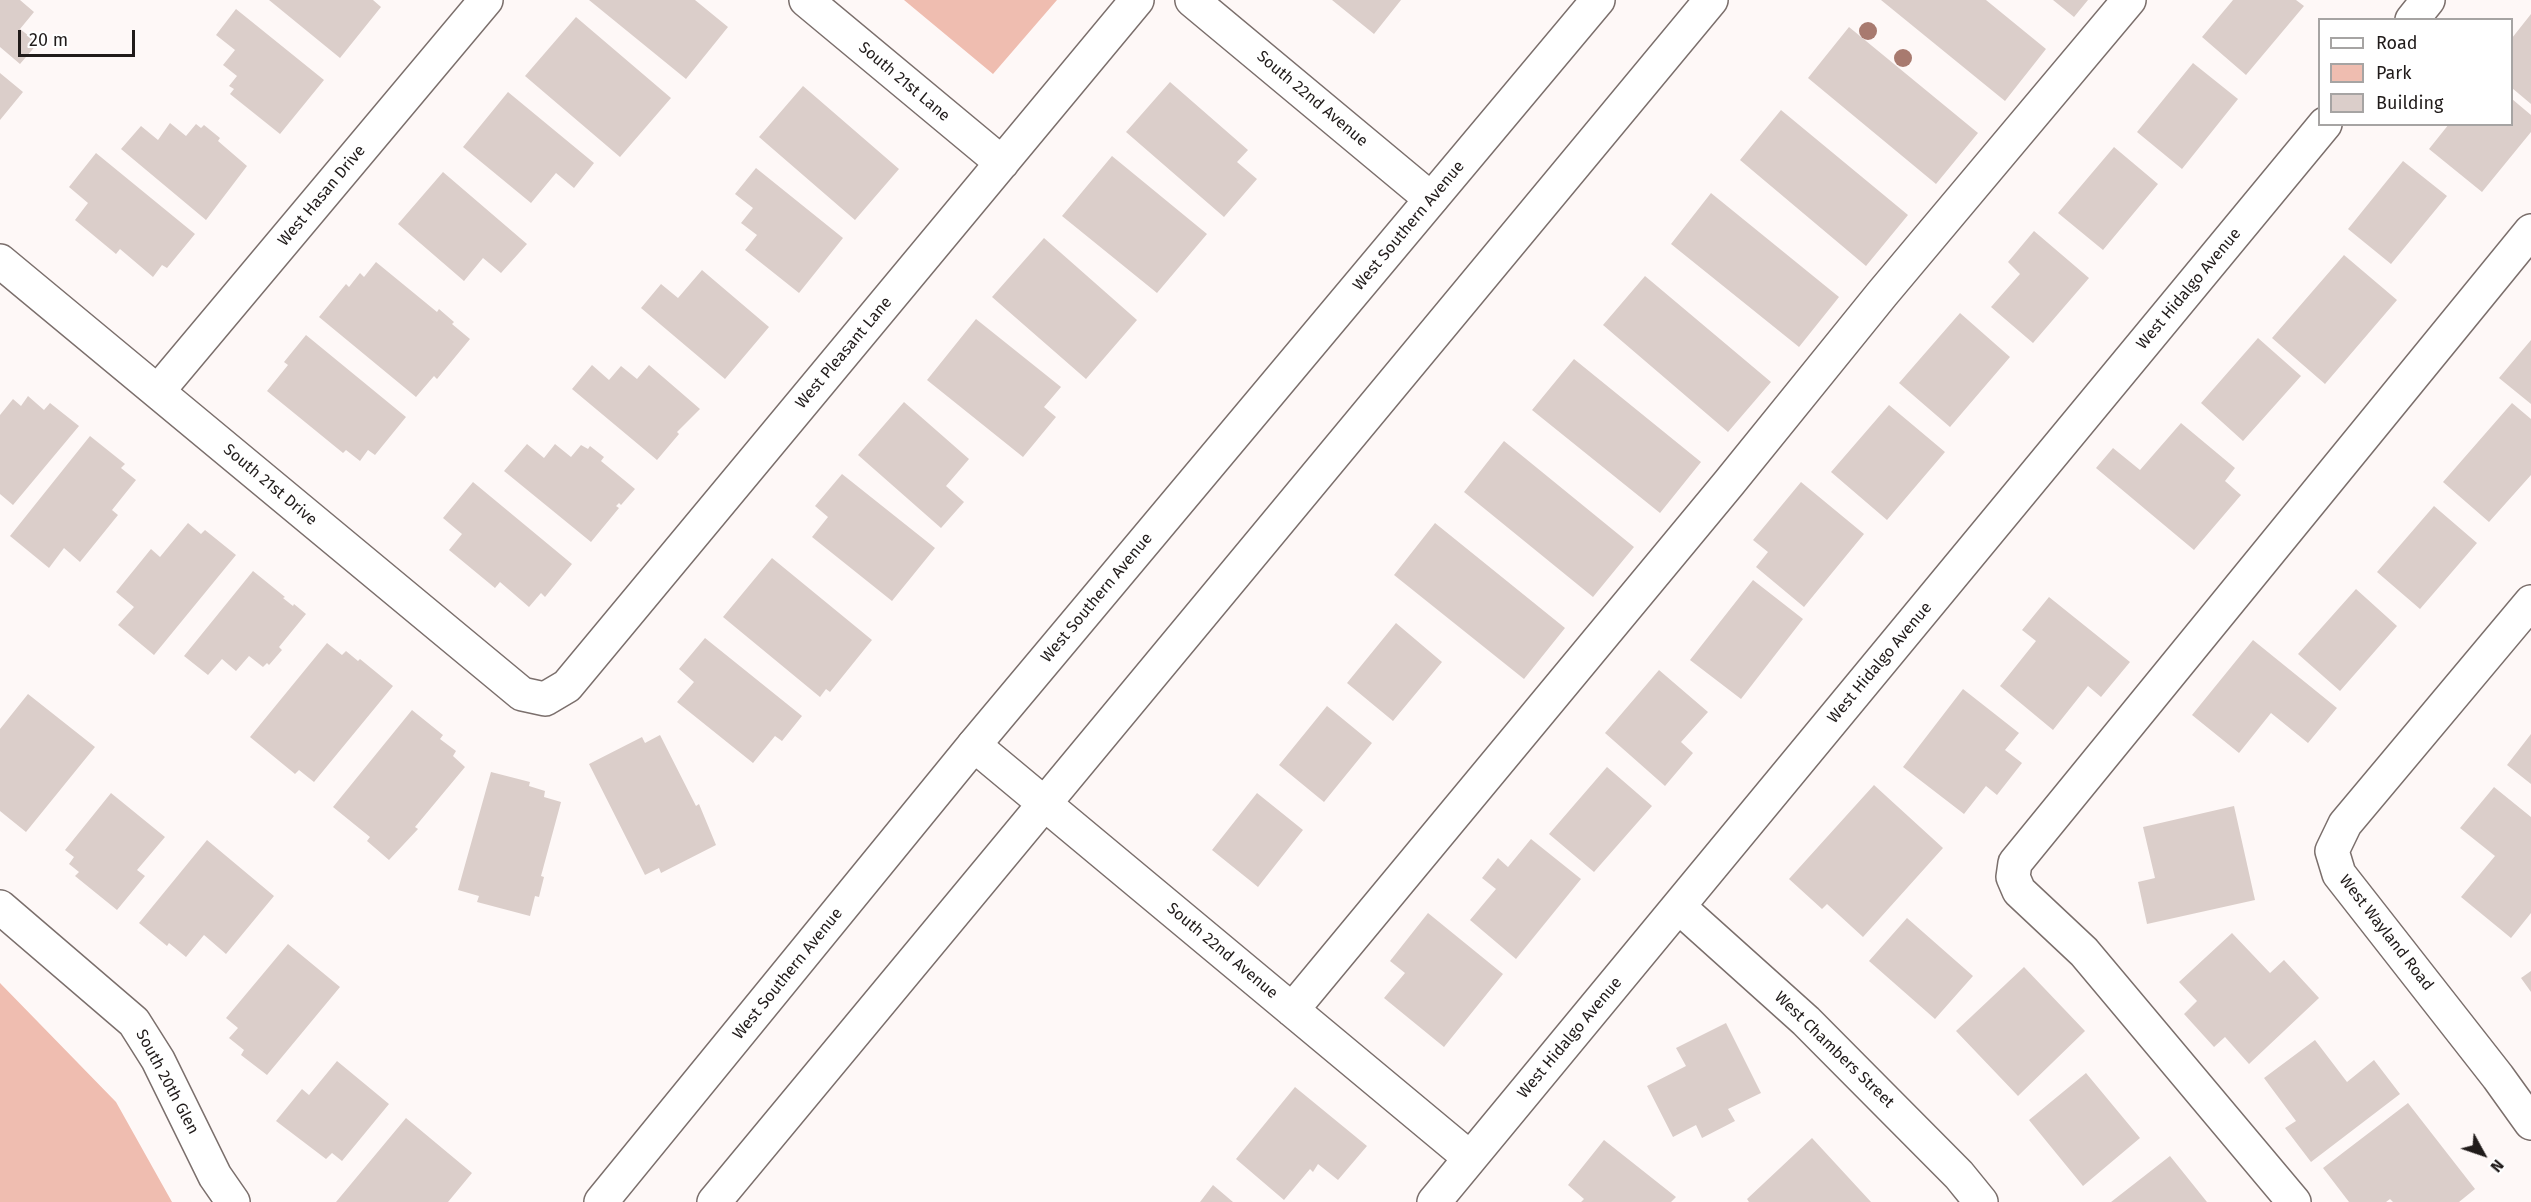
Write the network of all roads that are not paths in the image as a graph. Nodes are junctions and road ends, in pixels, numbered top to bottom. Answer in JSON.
{"nodes":[{"id":1,"x":486,"y":0,"type":"edge"},
{"id":2,"x":806,"y":0,"type":"edge"},
{"id":3,"x":1137,"y":0,"type":"edge"},
{"id":4,"x":1192,"y":0,"type":"edge"},
{"id":5,"x":1598,"y":0,"type":"edge"},
{"id":6,"x":1710,"y":0,"type":"edge"},
{"id":7,"x":2129,"y":0,"type":"edge"},
{"id":8,"x":2428,"y":0,"type":"edge"},
{"id":9,"x":2414,"y":18,"type":"edge"},
{"id":10,"x":2323,"y":126,"type":"edge"},
{"id":11,"x":1002,"y":163,"type":"junction"},
{"id":12,"x":1431,"y":199,"type":"junction"},
{"id":13,"x":2531,"y":231,"type":"edge"},
{"id":14,"x":0,"y":261,"type":"edge"},
{"id":15,"x":158,"y":391,"type":"junction"},
{"id":16,"x":2531,"y":602,"type":"edge"},
{"id":17,"x":545,"y":699,"type":"joint"},
{"id":18,"x":974,"y":745,"type":"junction"},
{"id":19,"x":1044,"y":804,"type":"junction"},
{"id":20,"x":0,"y":907,"type":"edge"},
{"id":21,"x":1679,"y":907,"type":"junction"},
{"id":22,"x":1292,"y":1010,"type":"junction"},
{"id":23,"x":2531,"y":1123,"type":"edge"},
{"id":24,"x":1470,"y":1158,"type":"junction"},
{"id":25,"x":233,"y":1202,"type":"edge"},
{"id":26,"x":601,"y":1202,"type":"edge"},
{"id":27,"x":714,"y":1202,"type":"edge"},
{"id":28,"x":1434,"y":1202,"type":"edge"},
{"id":29,"x":1981,"y":1202,"type":"edge"},
{"id":30,"x":2294,"y":1202,"type":"edge"}],
"edges":[{"from":1,"to":15,"type":"street","name":"West Hasan Drive"},
{"from":2,"to":11,"type":"street","name":"South 21st Lane"},
{"from":3,"to":11,"type":"street","name":"West Pleasant Lane"},
{"from":4,"to":12,"type":"street","name":"South 22nd Avenue"},
{"from":5,"to":12,"type":"street","name":"West Southern Avenue"},
{"from":6,"to":19,"type":"street"},
{"from":7,"to":22,"type":"street"},
{"from":8,"to":9,"type":"street"},
{"from":10,"to":21,"type":"street","name":"West Hidalgo Avenue"},
{"from":11,"to":17,"type":"street","name":"West Pleasant Lane"},
{"from":12,"to":18,"type":"street","name":"West Southern Avenue"},
{"from":13,"to":30,"type":"street"},
{"from":14,"to":15,"type":"street","name":"South 21st Drive"},
{"from":15,"to":17,"type":"street","name":"South 21st Drive"},
{"from":16,"to":23,"type":"street","name":"West Wayland Road"},
{"from":18,"to":19,"type":"street","name":"South 22nd Avenue"},
{"from":18,"to":26,"type":"street","name":"West Southern Avenue"},
{"from":19,"to":22,"type":"street","name":"South 22nd Avenue"},
{"from":19,"to":27,"type":"street"},
{"from":20,"to":25,"type":"street","name":"South 20th Glen"},
{"from":21,"to":24,"type":"street","name":"West Hidalgo Avenue"},
{"from":21,"to":29,"type":"street","name":"West Chambers Street"},
{"from":22,"to":24,"type":"street","name":"South 22nd Avenue"},
{"from":24,"to":28,"type":"street","name":"West Hidalgo Avenue"}]}
